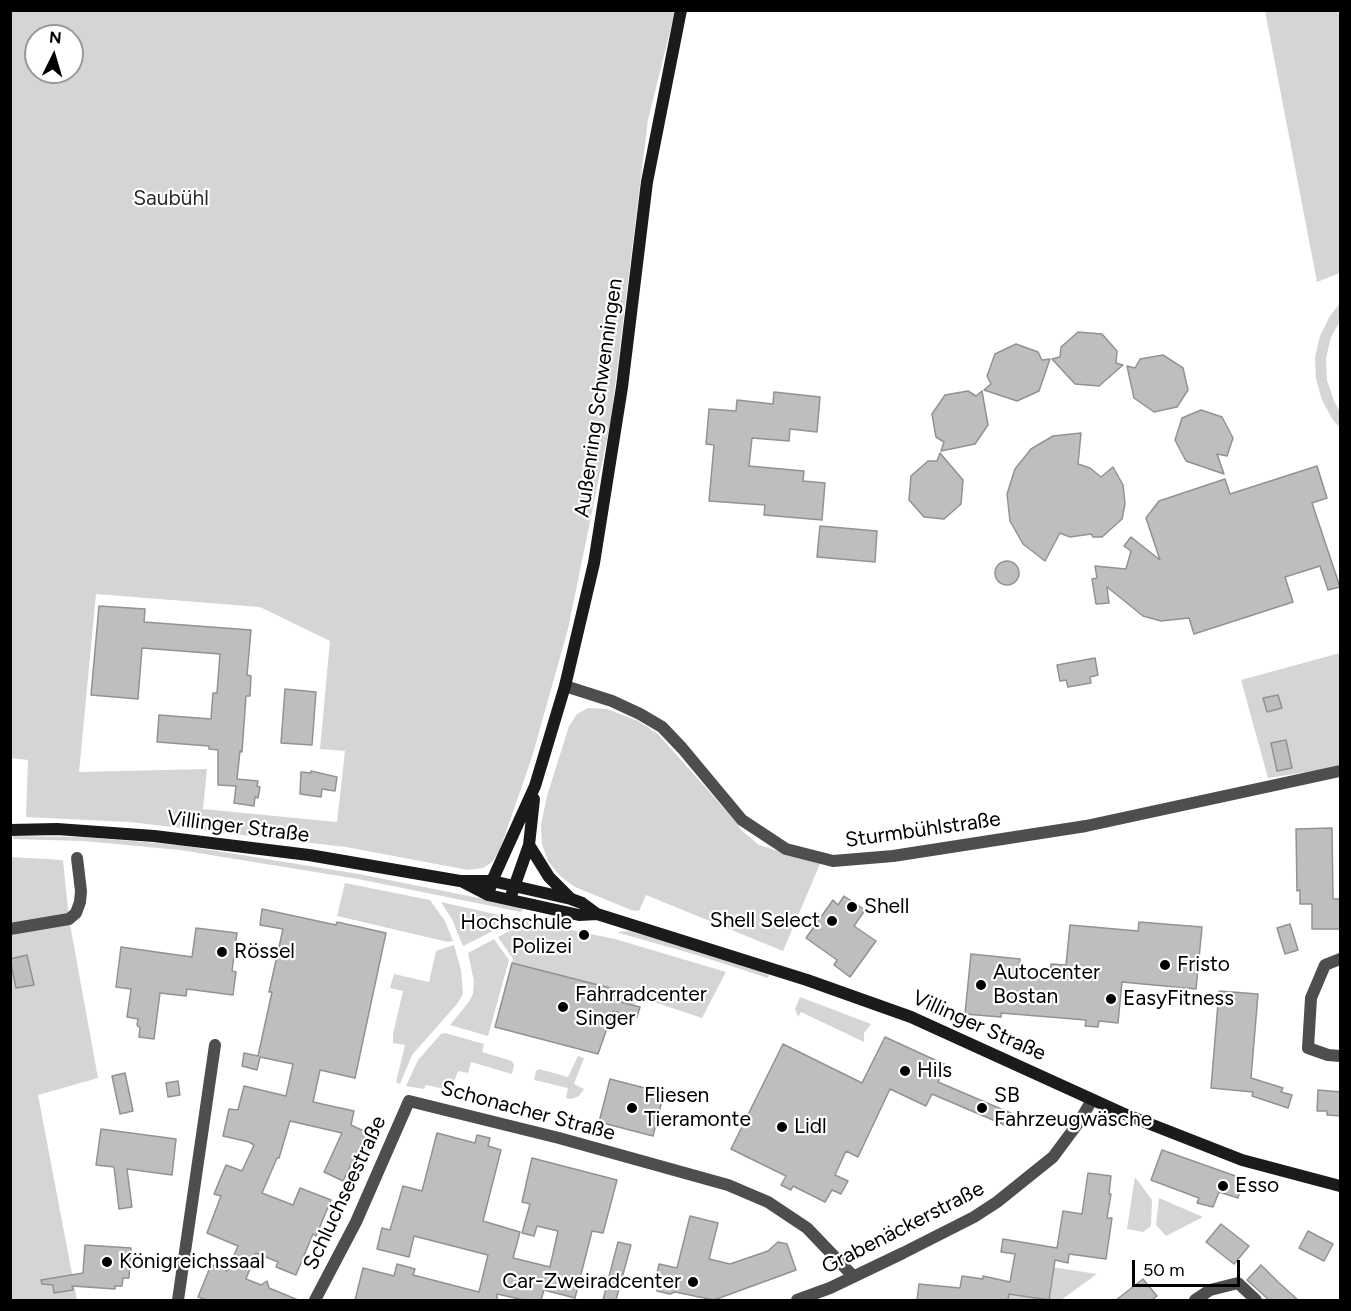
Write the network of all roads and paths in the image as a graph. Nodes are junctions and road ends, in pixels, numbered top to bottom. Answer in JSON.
{"nodes":[{"id":1,"x":681,"y":10,"type":"edge"},
{"id":2,"x":565,"y":686,"type":"junction"},
{"id":3,"x":1341,"y":771,"type":"edge"},
{"id":4,"x":535,"y":786,"type":"junction"},
{"id":5,"x":10,"y":830,"type":"edge"},
{"id":6,"x":529,"y":845,"type":"junction"},
{"id":7,"x":77,"y":858,"type":"dead end"},
{"id":8,"x":460,"y":881,"type":"junction"},
{"id":9,"x":492,"y":881,"type":"junction"},
{"id":10,"x":514,"y":885,"type":"junction"},
{"id":11,"x":488,"y":895,"type":"junction"},
{"id":12,"x":571,"y":899,"type":"junction"},
{"id":13,"x":510,"y":900,"type":"junction"},
{"id":14,"x":597,"y":914,"type":"junction"},
{"id":15,"x":10,"y":929,"type":"edge"},
{"id":16,"x":1341,"y":959,"type":"edge"},
{"id":17,"x":215,"y":1045,"type":"dead end"},
{"id":18,"x":1334,"y":1055,"type":"edge"},
{"id":19,"x":1092,"y":1100,"type":"junction"},
{"id":20,"x":409,"y":1101,"type":"joint"},
{"id":21,"x":1341,"y":1186,"type":"edge"},
{"id":22,"x":853,"y":1276,"type":"junction"},
{"id":23,"x":178,"y":1300,"type":"edge"},
{"id":24,"x":315,"y":1300,"type":"edge"},
{"id":25,"x":797,"y":1300,"type":"edge"},
{"id":26,"x":1195,"y":1300,"type":"edge"},
{"id":27,"x":1256,"y":1300,"type":"edge"}],
"edges":[{"from":1,"to":2,"type":"main road","name":"Außenring Schwenningen"},
{"from":2,"to":3,"type":"street","name":"Sturmbühlstraße"},
{"from":2,"to":4,"type":"main road","name":"Außenring Schwenningen"},
{"from":4,"to":6,"type":"main road","name":"Außenring Schwenningen"},
{"from":4,"to":9,"type":"main road","name":"Außenring Schwenningen"},
{"from":5,"to":8,"type":"main road","name":"Villinger Straße"},
{"from":6,"to":10,"type":"main road","name":"Außenring Schwenningen"},
{"from":6,"to":12,"type":"main road"},
{"from":7,"to":15,"type":"street"},
{"from":8,"to":9,"type":"main road","name":"Villinger Straße"},
{"from":8,"to":11,"type":"main road","name":"Villinger Straße"},
{"from":9,"to":10,"type":"main road","name":"Villinger Straße"},
{"from":9,"to":11,"type":"main road","name":"Außenring Schwenningen"},
{"from":10,"to":12,"type":"main road","name":"Villinger Straße"},
{"from":10,"to":13,"type":"main road","name":"Außenring Schwenningen"},
{"from":11,"to":13,"type":"main road","name":"Villinger Straße"},
{"from":12,"to":14,"type":"main road","name":"Villinger Straße"},
{"from":13,"to":14,"type":"main road","name":"Villinger Straße"},
{"from":14,"to":19,"type":"main road","name":"Villinger Straße"},
{"from":16,"to":18,"type":"street"},
{"from":17,"to":23,"type":"street"},
{"from":19,"to":21,"type":"main road","name":"Villinger Straße"},
{"from":19,"to":22,"type":"street","name":"Grabenäckerstraße"},
{"from":20,"to":22,"type":"street","name":"Schonacher Straße"},
{"from":20,"to":24,"type":"street","name":"Schluchseestraße"},
{"from":22,"to":25,"type":"street","name":"Grabenäckerstraße"},
{"from":26,"to":27,"type":"street"}]}
